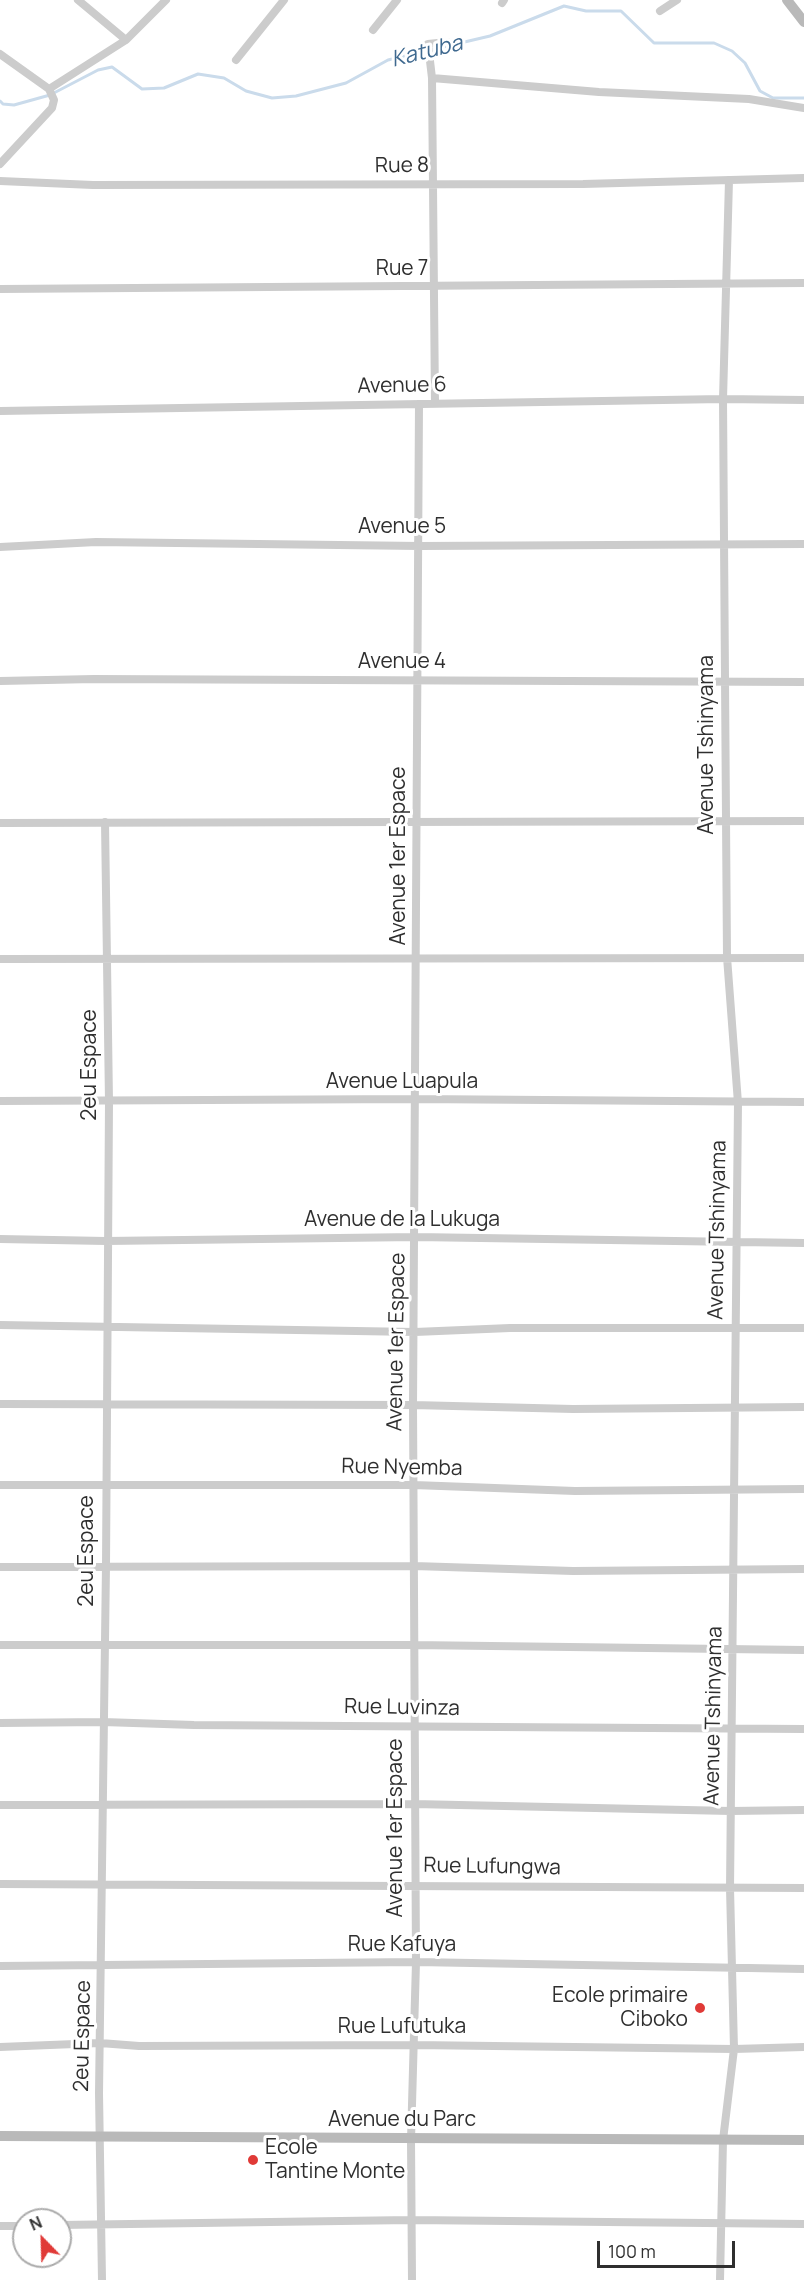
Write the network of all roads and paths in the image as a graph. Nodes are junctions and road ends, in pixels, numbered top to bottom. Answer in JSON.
{"nodes":[{"id":1,"x":78,"y":0,"type":"edge"},
{"id":2,"x":166,"y":0,"type":"edge"},
{"id":3,"x":284,"y":0,"type":"edge"},
{"id":4,"x":397,"y":0,"type":"edge"},
{"id":5,"x":677,"y":0,"type":"edge"},
{"id":6,"x":787,"y":0,"type":"edge"},
{"id":7,"x":660,"y":11,"type":"dead end"},
{"id":8,"x":804,"y":22,"type":"edge"},
{"id":9,"x":373,"y":30,"type":"dead end"},
{"id":10,"x":126,"y":40,"type":"junction"},
{"id":11,"x":447,"y":42,"type":"dead end"},
{"id":12,"x":0,"y":54,"type":"edge"},
{"id":13,"x":236,"y":60,"type":"dead end"},
{"id":14,"x":432,"y":78,"type":"junction"},
{"id":15,"x":49,"y":89,"type":"junction"},
{"id":16,"x":804,"y":108,"type":"edge"},
{"id":17,"x":0,"y":164,"type":"edge"},
{"id":18,"x":804,"y":178,"type":"edge"},
{"id":19,"x":729,"y":180,"type":"junction"},
{"id":20,"x":0,"y":181,"type":"edge"},
{"id":21,"x":432,"y":183,"type":"junction"},
{"id":22,"x":725,"y":282,"type":"junction"},
{"id":23,"x":804,"y":283,"type":"edge"},
{"id":24,"x":432,"y":288,"type":"junction"},
{"id":25,"x":0,"y":289,"type":"edge"},
{"id":26,"x":723,"y":399,"type":"junction"},
{"id":27,"x":804,"y":400,"type":"edge"},
{"id":28,"x":419,"y":404,"type":"junction"},
{"id":29,"x":435,"y":404,"type":"junction"},
{"id":30,"x":0,"y":411,"type":"edge"},
{"id":31,"x":726,"y":543,"type":"junction"},
{"id":32,"x":804,"y":544,"type":"edge"},
{"id":33,"x":420,"y":546,"type":"junction"},
{"id":34,"x":0,"y":547,"type":"edge"},
{"id":35,"x":417,"y":680,"type":"junction"},
{"id":36,"x":0,"y":681,"type":"edge"},
{"id":37,"x":804,"y":682,"type":"edge"},
{"id":38,"x":725,"y":684,"type":"junction"},
{"id":39,"x":417,"y":820,"type":"junction"},
{"id":40,"x":804,"y":821,"type":"edge"},
{"id":41,"x":105,"y":822,"type":"junction"},
{"id":42,"x":726,"y":822,"type":"junction"},
{"id":43,"x":0,"y":823,"type":"edge"},
{"id":44,"x":727,"y":957,"type":"junction"},
{"id":45,"x":108,"y":958,"type":"junction"},
{"id":46,"x":417,"y":958,"type":"junction"},
{"id":47,"x":804,"y":958,"type":"edge"},
{"id":48,"x":0,"y":959,"type":"edge"},
{"id":49,"x":415,"y":1099,"type":"junction"},
{"id":50,"x":0,"y":1101,"type":"edge"},
{"id":51,"x":109,"y":1102,"type":"junction"},
{"id":52,"x":804,"y":1102,"type":"edge"},
{"id":53,"x":738,"y":1103,"type":"junction"},
{"id":54,"x":416,"y":1237,"type":"junction"},
{"id":55,"x":0,"y":1239,"type":"edge"},
{"id":56,"x":106,"y":1241,"type":"junction"},
{"id":57,"x":737,"y":1243,"type":"junction"},
{"id":58,"x":804,"y":1243,"type":"edge"},
{"id":59,"x":0,"y":1325,"type":"edge"},
{"id":60,"x":106,"y":1325,"type":"junction"},
{"id":61,"x":804,"y":1328,"type":"edge"},
{"id":62,"x":735,"y":1329,"type":"junction"},
{"id":63,"x":415,"y":1332,"type":"junction"},
{"id":64,"x":0,"y":1404,"type":"edge"},
{"id":65,"x":105,"y":1404,"type":"junction"},
{"id":66,"x":413,"y":1405,"type":"junction"},
{"id":67,"x":733,"y":1407,"type":"junction"},
{"id":68,"x":804,"y":1407,"type":"edge"},
{"id":69,"x":0,"y":1485,"type":"edge"},
{"id":70,"x":414,"y":1485,"type":"junction"},
{"id":71,"x":105,"y":1486,"type":"junction"},
{"id":72,"x":732,"y":1488,"type":"junction"},
{"id":73,"x":804,"y":1489,"type":"edge"},
{"id":74,"x":106,"y":1566,"type":"junction"},
{"id":75,"x":414,"y":1566,"type":"junction"},
{"id":76,"x":0,"y":1567,"type":"edge"},
{"id":77,"x":734,"y":1569,"type":"junction"},
{"id":78,"x":804,"y":1569,"type":"edge"},
{"id":79,"x":0,"y":1645,"type":"edge"},
{"id":80,"x":105,"y":1645,"type":"junction"},
{"id":81,"x":413,"y":1645,"type":"junction"},
{"id":82,"x":734,"y":1650,"type":"junction"},
{"id":83,"x":804,"y":1650,"type":"edge"},
{"id":84,"x":103,"y":1722,"type":"junction"},
{"id":85,"x":0,"y":1723,"type":"edge"},
{"id":86,"x":413,"y":1725,"type":"junction"},
{"id":87,"x":732,"y":1729,"type":"junction"},
{"id":88,"x":804,"y":1729,"type":"edge"},
{"id":89,"x":102,"y":1803,"type":"junction"},
{"id":90,"x":414,"y":1804,"type":"junction"},
{"id":91,"x":0,"y":1805,"type":"edge"},
{"id":92,"x":804,"y":1810,"type":"edge"},
{"id":93,"x":731,"y":1811,"type":"junction"},
{"id":94,"x":100,"y":1883,"type":"junction"},
{"id":95,"x":0,"y":1884,"type":"edge"},
{"id":96,"x":413,"y":1885,"type":"junction"},
{"id":97,"x":730,"y":1888,"type":"junction"},
{"id":98,"x":804,"y":1888,"type":"edge"},
{"id":99,"x":416,"y":1962,"type":"junction"},
{"id":100,"x":102,"y":1963,"type":"junction"},
{"id":101,"x":0,"y":1965,"type":"edge"},
{"id":102,"x":732,"y":1969,"type":"junction"},
{"id":103,"x":804,"y":1969,"type":"edge"},
{"id":104,"x":100,"y":2043,"type":"junction"},
{"id":105,"x":414,"y":2044,"type":"junction"},
{"id":106,"x":804,"y":2047,"type":"edge"},
{"id":107,"x":0,"y":2048,"type":"edge"},
{"id":108,"x":734,"y":2049,"type":"junction"},
{"id":109,"x":0,"y":2136,"type":"edge"},
{"id":110,"x":101,"y":2136,"type":"junction"},
{"id":111,"x":411,"y":2140,"type":"junction"},
{"id":112,"x":723,"y":2140,"type":"junction"},
{"id":113,"x":804,"y":2140,"type":"edge"},
{"id":114,"x":411,"y":2220,"type":"junction"},
{"id":115,"x":720,"y":2223,"type":"junction"},
{"id":116,"x":804,"y":2224,"type":"edge"},
{"id":117,"x":72,"y":2225,"type":"edge"},
{"id":118,"x":102,"y":2225,"type":"junction"},
{"id":119,"x":102,"y":2280,"type":"edge"},
{"id":120,"x":412,"y":2280,"type":"edge"},
{"id":121,"x":720,"y":2280,"type":"edge"}],
"edges":[{"from":1,"to":10,"type":"street"},
{"from":2,"to":10,"type":"street"},
{"from":3,"to":13,"type":"street"},
{"from":4,"to":9,"type":"street"},
{"from":5,"to":7,"type":"street"},
{"from":6,"to":8,"type":"street"},
{"from":10,"to":15,"type":"street"},
{"from":11,"to":14,"type":"street"},
{"from":12,"to":15,"type":"street"},
{"from":14,"to":16,"type":"street"},
{"from":14,"to":21,"type":"street"},
{"from":15,"to":17,"type":"street"},
{"from":18,"to":19,"type":"street","name":"Rue 8"},
{"from":19,"to":21,"type":"street","name":"Rue 8"},
{"from":19,"to":22,"type":"street","name":"Avenue Tshinyama"},
{"from":20,"to":21,"type":"street","name":"Rue 8"},
{"from":21,"to":24,"type":"street"},
{"from":22,"to":23,"type":"street","name":"Rue 7"},
{"from":22,"to":24,"type":"street","name":"Rue 7"},
{"from":22,"to":26,"type":"street","name":"Avenue Tshinyama"},
{"from":24,"to":25,"type":"street","name":"Rue 7"},
{"from":24,"to":29,"type":"street"},
{"from":26,"to":27,"type":"street","name":"Avenue 6"},
{"from":26,"to":29,"type":"street","name":"Avenue 6"},
{"from":26,"to":31,"type":"street","name":"Avenue Tshinyama"},
{"from":28,"to":29,"type":"street","name":"Avenue 6"},
{"from":28,"to":30,"type":"street","name":"Avenue 6"},
{"from":28,"to":33,"type":"street","name":"Avenue 1er Espace"},
{"from":31,"to":32,"type":"street","name":"Avenue 5"},
{"from":31,"to":33,"type":"street","name":"Avenue 5"},
{"from":31,"to":38,"type":"street","name":"Avenue Tshinyama"},
{"from":33,"to":34,"type":"street","name":"Avenue 5"},
{"from":33,"to":35,"type":"street","name":"Avenue 1er Espace"},
{"from":35,"to":36,"type":"street","name":"Avenue 4"},
{"from":35,"to":38,"type":"street","name":"Avenue 4"},
{"from":35,"to":39,"type":"street","name":"Avenue 1er Espace"},
{"from":37,"to":38,"type":"street","name":"Avenue 4"},
{"from":38,"to":42,"type":"street","name":"Avenue Tshinyama"},
{"from":39,"to":41,"type":"street"},
{"from":39,"to":42,"type":"street"},
{"from":39,"to":46,"type":"street","name":"Avenue 1er Espace"},
{"from":40,"to":42,"type":"street"},
{"from":41,"to":43,"type":"street"},
{"from":41,"to":45,"type":"street","name":"2eu Espace"},
{"from":42,"to":44,"type":"street","name":"Avenue Tshinyama"},
{"from":44,"to":46,"type":"street"},
{"from":44,"to":47,"type":"street"},
{"from":44,"to":53,"type":"street","name":"Avenue Tshinyama"},
{"from":45,"to":46,"type":"street"},
{"from":45,"to":48,"type":"street"},
{"from":45,"to":51,"type":"street","name":"2eu Espace"},
{"from":46,"to":49,"type":"street","name":"Avenue 1er Espace"},
{"from":49,"to":51,"type":"street","name":"Avenue Luapula"},
{"from":49,"to":53,"type":"street","name":"Avenue Luapula"},
{"from":49,"to":54,"type":"street","name":"Avenue 1er Espace"},
{"from":50,"to":51,"type":"street","name":"Avenue Luapula"},
{"from":51,"to":56,"type":"street","name":"2eu Espace"},
{"from":52,"to":53,"type":"street","name":"Avenue Luapula"},
{"from":53,"to":57,"type":"street","name":"Avenue Tshinyama"},
{"from":54,"to":56,"type":"street","name":"Avenue de la Lukuga"},
{"from":54,"to":57,"type":"street","name":"Avenue de la Lukuga"},
{"from":54,"to":63,"type":"street","name":"Avenue 1er Espace"},
{"from":55,"to":56,"type":"street","name":"Avenue de la Lukuga"},
{"from":56,"to":60,"type":"street","name":"2eu Espace"},
{"from":57,"to":58,"type":"street","name":"Avenue de la Lukuga"},
{"from":57,"to":62,"type":"street","name":"Avenue Tshinyama"},
{"from":59,"to":60,"type":"street"},
{"from":60,"to":63,"type":"street"},
{"from":60,"to":65,"type":"street","name":"2eu Espace"},
{"from":61,"to":62,"type":"street"},
{"from":62,"to":63,"type":"street"},
{"from":62,"to":67,"type":"street","name":"Avenue Tshinyama"},
{"from":63,"to":66,"type":"street","name":"Avenue 1er Espace"},
{"from":64,"to":65,"type":"street"},
{"from":65,"to":66,"type":"street"},
{"from":65,"to":71,"type":"street","name":"2eu Espace"},
{"from":66,"to":67,"type":"street"},
{"from":66,"to":70,"type":"street","name":"Avenue 1er Espace"},
{"from":67,"to":68,"type":"street"},
{"from":67,"to":72,"type":"street","name":"Avenue Tshinyama"},
{"from":69,"to":71,"type":"street","name":"Rue Nyemba"},
{"from":70,"to":71,"type":"street","name":"Rue Nyemba"},
{"from":70,"to":72,"type":"street","name":"Rue Nyemba"},
{"from":70,"to":75,"type":"street","name":"Avenue 1er Espace"},
{"from":71,"to":74,"type":"street","name":"2eu Espace"},
{"from":72,"to":73,"type":"street","name":"Rue Nyemba"},
{"from":72,"to":77,"type":"street","name":"Avenue Tshinyama"},
{"from":74,"to":75,"type":"street"},
{"from":74,"to":76,"type":"street"},
{"from":74,"to":80,"type":"street","name":"2eu Espace"},
{"from":75,"to":77,"type":"street"},
{"from":75,"to":81,"type":"street","name":"Avenue 1er Espace"},
{"from":77,"to":78,"type":"street"},
{"from":77,"to":82,"type":"street","name":"Avenue Tshinyama"},
{"from":79,"to":80,"type":"street"},
{"from":80,"to":81,"type":"street"},
{"from":80,"to":84,"type":"street","name":"2eu Espace"},
{"from":81,"to":82,"type":"street"},
{"from":81,"to":86,"type":"street","name":"Avenue 1er Espace"},
{"from":82,"to":83,"type":"street"},
{"from":82,"to":87,"type":"street","name":"Avenue Tshinyama"},
{"from":84,"to":85,"type":"street","name":"Rue Luvinza"},
{"from":84,"to":86,"type":"street","name":"Rue Luvinza"},
{"from":84,"to":89,"type":"street","name":"2eu Espace"},
{"from":86,"to":87,"type":"street","name":"Rue Luvinza"},
{"from":86,"to":90,"type":"street","name":"Avenue 1er Espace"},
{"from":87,"to":88,"type":"street","name":"Rue Luvinza"},
{"from":87,"to":93,"type":"street","name":"Avenue Tshinyama"},
{"from":89,"to":90,"type":"street"},
{"from":89,"to":91,"type":"street"},
{"from":89,"to":94,"type":"street","name":"2eu Espace"},
{"from":90,"to":93,"type":"street"},
{"from":90,"to":96,"type":"street","name":"Avenue 1er Espace"},
{"from":92,"to":93,"type":"street"},
{"from":93,"to":97,"type":"street","name":"Avenue Tshinyama"},
{"from":94,"to":95,"type":"street","name":"Rue Lufungwa"},
{"from":94,"to":96,"type":"street","name":"Rue Lufungwa"},
{"from":94,"to":100,"type":"street","name":"2eu Espace"},
{"from":96,"to":97,"type":"street","name":"Rue Lufungwa"},
{"from":96,"to":99,"type":"street","name":"Avenue 1er Espace"},
{"from":97,"to":98,"type":"street","name":"Rue Lufungwa"},
{"from":97,"to":102,"type":"street","name":"Avenue Tshinyama"},
{"from":99,"to":100,"type":"street","name":"Rue Kafuya"},
{"from":99,"to":102,"type":"street","name":"Rue Kafuya"},
{"from":99,"to":105,"type":"street","name":"Avenue 1er Espace"},
{"from":100,"to":101,"type":"street","name":"Rue Kafuya"},
{"from":100,"to":104,"type":"street","name":"2eu Espace"},
{"from":102,"to":103,"type":"street","name":"Rue Kafuya"},
{"from":102,"to":108,"type":"street","name":"Avenue Tshinyama"},
{"from":104,"to":105,"type":"street","name":"Rue Lufutuka"},
{"from":104,"to":107,"type":"street","name":"Rue Lufutuka"},
{"from":104,"to":110,"type":"street","name":"2eu Espace"},
{"from":105,"to":108,"type":"street","name":"Rue Lufutuka"},
{"from":105,"to":111,"type":"street","name":"Avenue 1er Espace"},
{"from":106,"to":108,"type":"street","name":"Rue Lufutuka"},
{"from":108,"to":112,"type":"street","name":"Avenue Tshinyama"},
{"from":109,"to":110,"type":"street","name":"Avenue du Parc"},
{"from":110,"to":111,"type":"street","name":"Avenue du Parc"},
{"from":110,"to":118,"type":"street","name":"2eu Espace"},
{"from":111,"to":112,"type":"street","name":"Avenue du Parc"},
{"from":111,"to":114,"type":"street","name":"Avenue 1er Espace"},
{"from":112,"to":113,"type":"street","name":"Avenue du Parc"},
{"from":112,"to":115,"type":"street","name":"Avenue Tshinyama"},
{"from":114,"to":115,"type":"street"},
{"from":114,"to":118,"type":"street"},
{"from":114,"to":120,"type":"street","name":"Avenue 1er Espace"},
{"from":115,"to":116,"type":"street"},
{"from":115,"to":121,"type":"street","name":"Avenue Tshinyama"},
{"from":117,"to":118,"type":"street"},
{"from":118,"to":119,"type":"street","name":"2eu Espace"}]}
